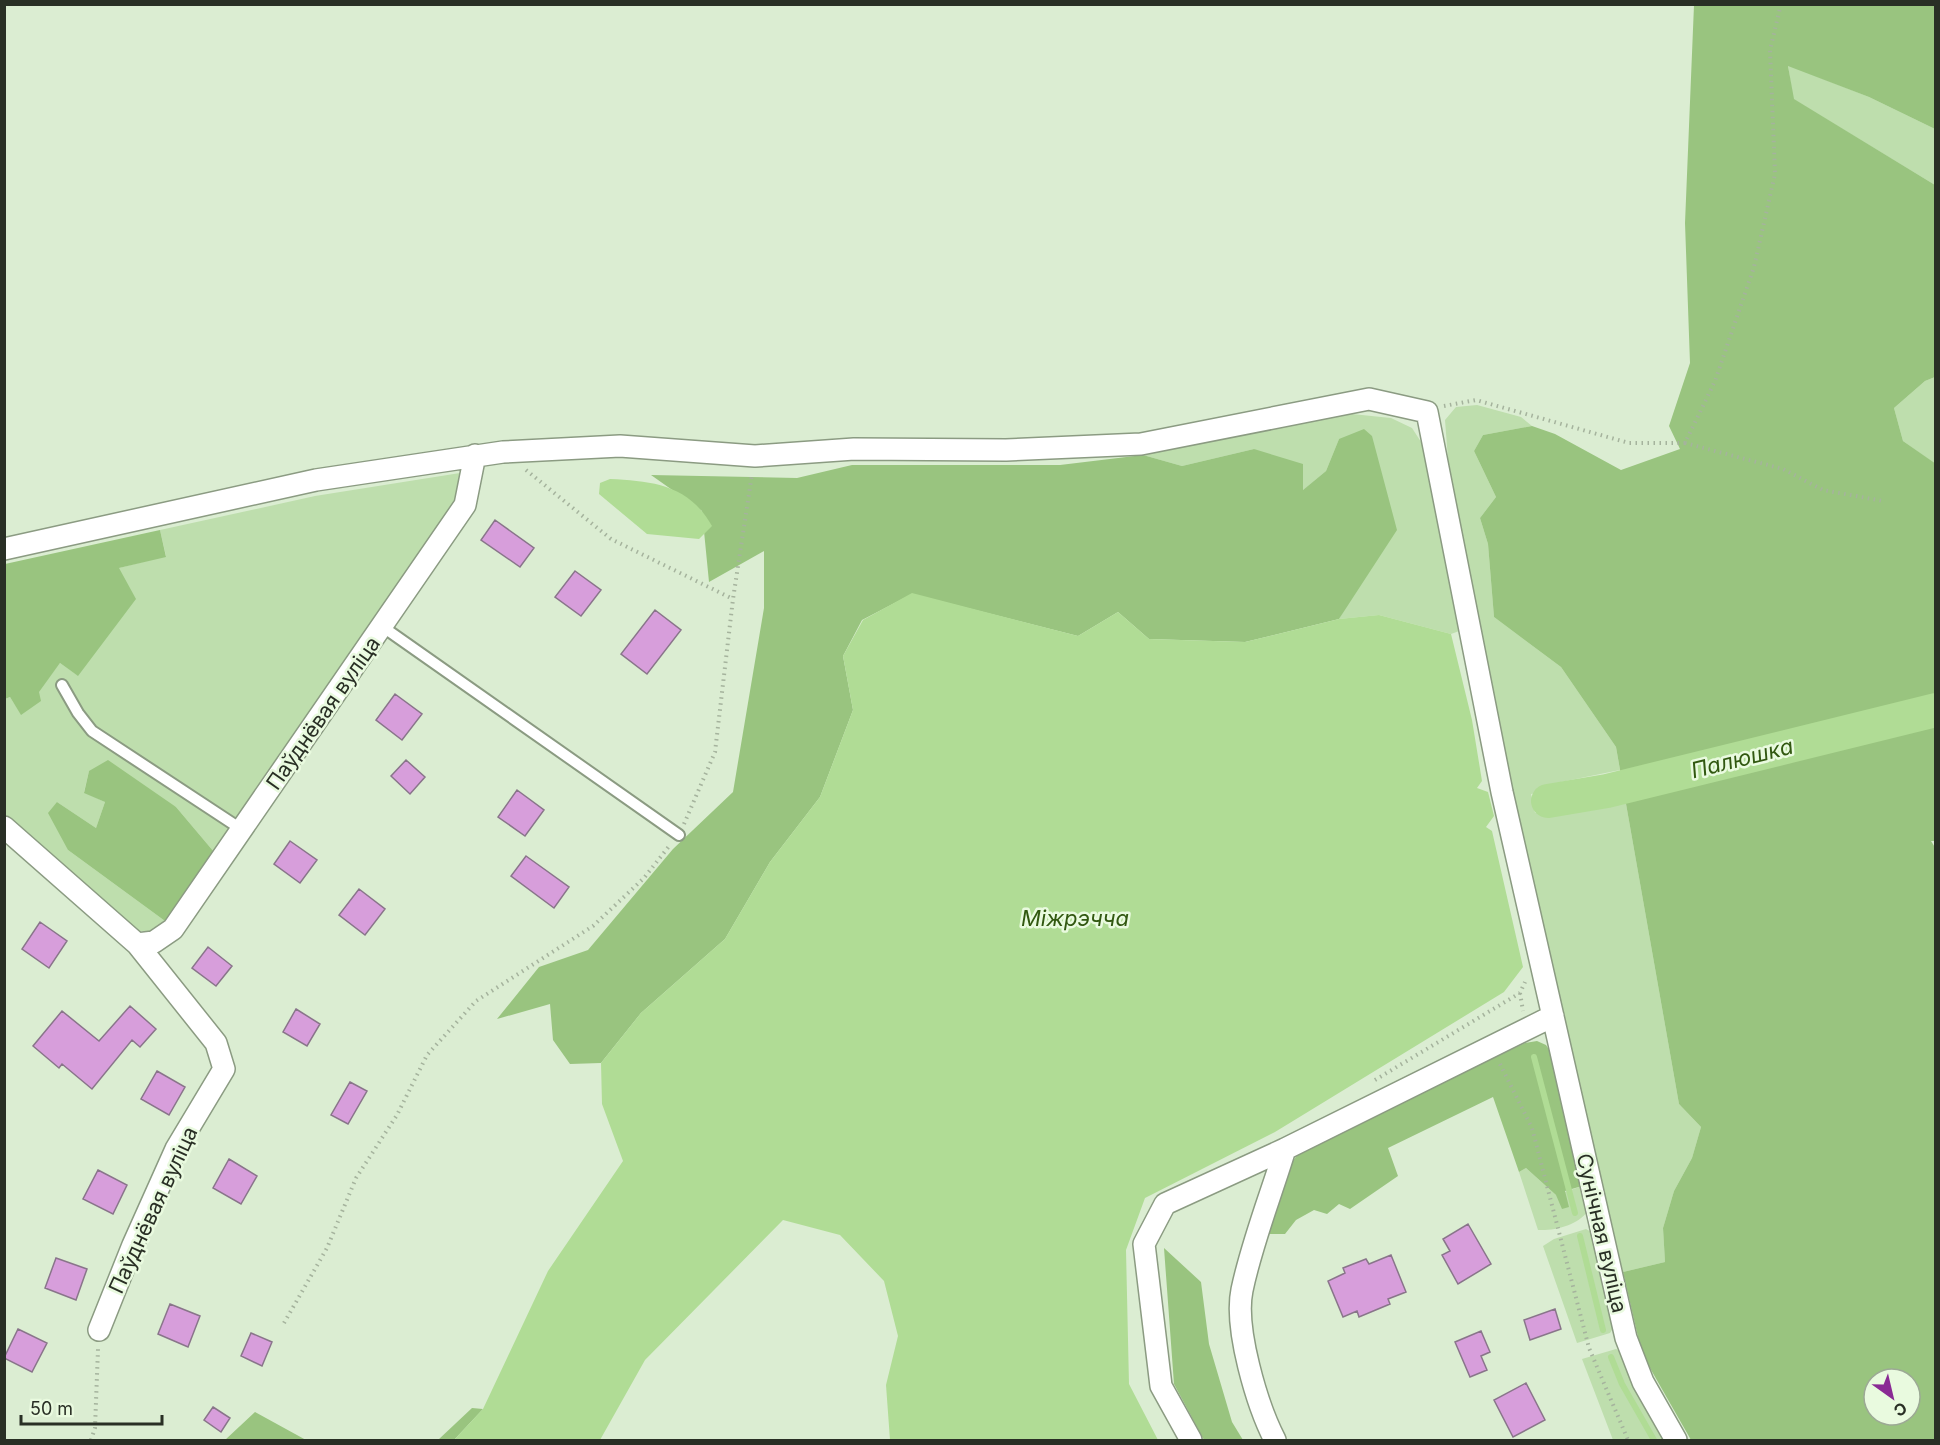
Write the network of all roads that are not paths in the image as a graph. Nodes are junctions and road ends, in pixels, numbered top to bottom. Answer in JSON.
{"nodes":[{"id":1,"x":476,"y":455,"type":"junction"},
{"id":2,"x":4,"y":549,"type":"edge"},
{"id":3,"x":383,"y":627,"type":"junction"},
{"id":4,"x":62,"y":685,"type":"dead end"},
{"id":5,"x":4,"y":827,"type":"edge"},
{"id":6,"x":241,"y":829,"type":"junction"},
{"id":7,"x":679,"y":835,"type":"road end"},
{"id":8,"x":137,"y":944,"type":"junction"},
{"id":9,"x":1553,"y":1016,"type":"junction"},
{"id":10,"x":1285,"y":1149,"type":"junction"},
{"id":11,"x":99,"y":1330,"type":"road end"},
{"id":12,"x":1191,"y":1440,"type":"edge"},
{"id":13,"x":1275,"y":1440,"type":"edge"},
{"id":14,"x":1676,"y":1440,"type":"edge"}],
"edges":[{"from":1,"to":2,"type":"street"},
{"from":1,"to":3,"type":"street","name":"Паўднёвая вуліца"},
{"from":1,"to":9,"type":"street","name":"Сунічная вуліца"},
{"from":3,"to":6,"type":"street","name":"Паўднёвая вуліца"},
{"from":3,"to":7,"type":"lane"},
{"from":4,"to":6,"type":"lane"},
{"from":5,"to":8,"type":"street","name":"Паўднёвая вуліца"},
{"from":6,"to":8,"type":"street","name":"Паўднёвая вуліца"},
{"from":8,"to":11,"type":"street","name":"Паўднёвая вуліца"},
{"from":9,"to":10,"type":"street"},
{"from":9,"to":14,"type":"street","name":"Сунічная вуліца"},
{"from":10,"to":12,"type":"street"},
{"from":10,"to":13,"type":"street"}]}
